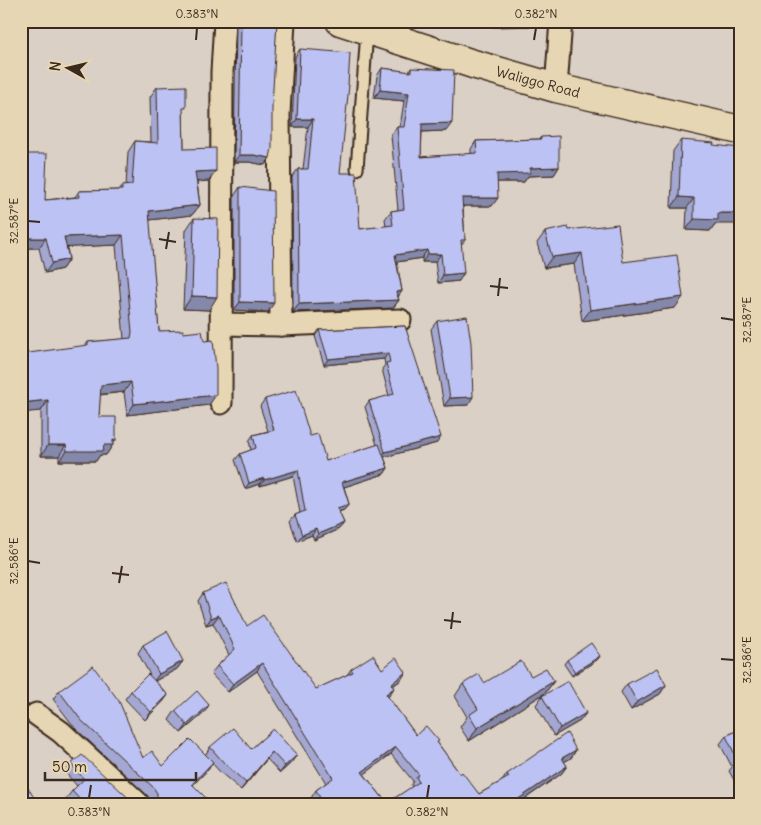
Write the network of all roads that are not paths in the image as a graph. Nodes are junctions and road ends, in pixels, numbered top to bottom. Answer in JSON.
{"nodes":[{"id":1,"x":224,"y":21,"type":"edge"},
{"id":2,"x":284,"y":21,"type":"edge"},
{"id":3,"x":340,"y":21,"type":"edge"},
{"id":4,"x":561,"y":21,"type":"edge"},
{"id":5,"x":367,"y":31,"type":"junction"},
{"id":6,"x":556,"y":88,"type":"junction"},
{"id":7,"x":740,"y":130,"type":"edge"},
{"id":8,"x":357,"y":169,"type":"dead end"},
{"id":9,"x":400,"y":320,"type":"dead end"},
{"id":10,"x":222,"y":324,"type":"junction"},
{"id":11,"x":281,"y":325,"type":"junction"},
{"id":12,"x":221,"y":403,"type":"dead end"},
{"id":13,"x":36,"y":714,"type":"dead end"},
{"id":14,"x":138,"y":804,"type":"edge"}],
"edges":[{"from":1,"to":10,"type":"street"},
{"from":2,"to":11,"type":"street"},
{"from":3,"to":5,"type":"street","name":"Waliggo Road"},
{"from":4,"to":6,"type":"street"},
{"from":5,"to":6,"type":"street","name":"Waliggo Road"},
{"from":5,"to":8,"type":"lane"},
{"from":6,"to":7,"type":"street","name":"Waliggo Road"},
{"from":9,"to":11,"type":"street"},
{"from":10,"to":11,"type":"street"},
{"from":10,"to":12,"type":"street"},
{"from":13,"to":14,"type":"street"}]}
